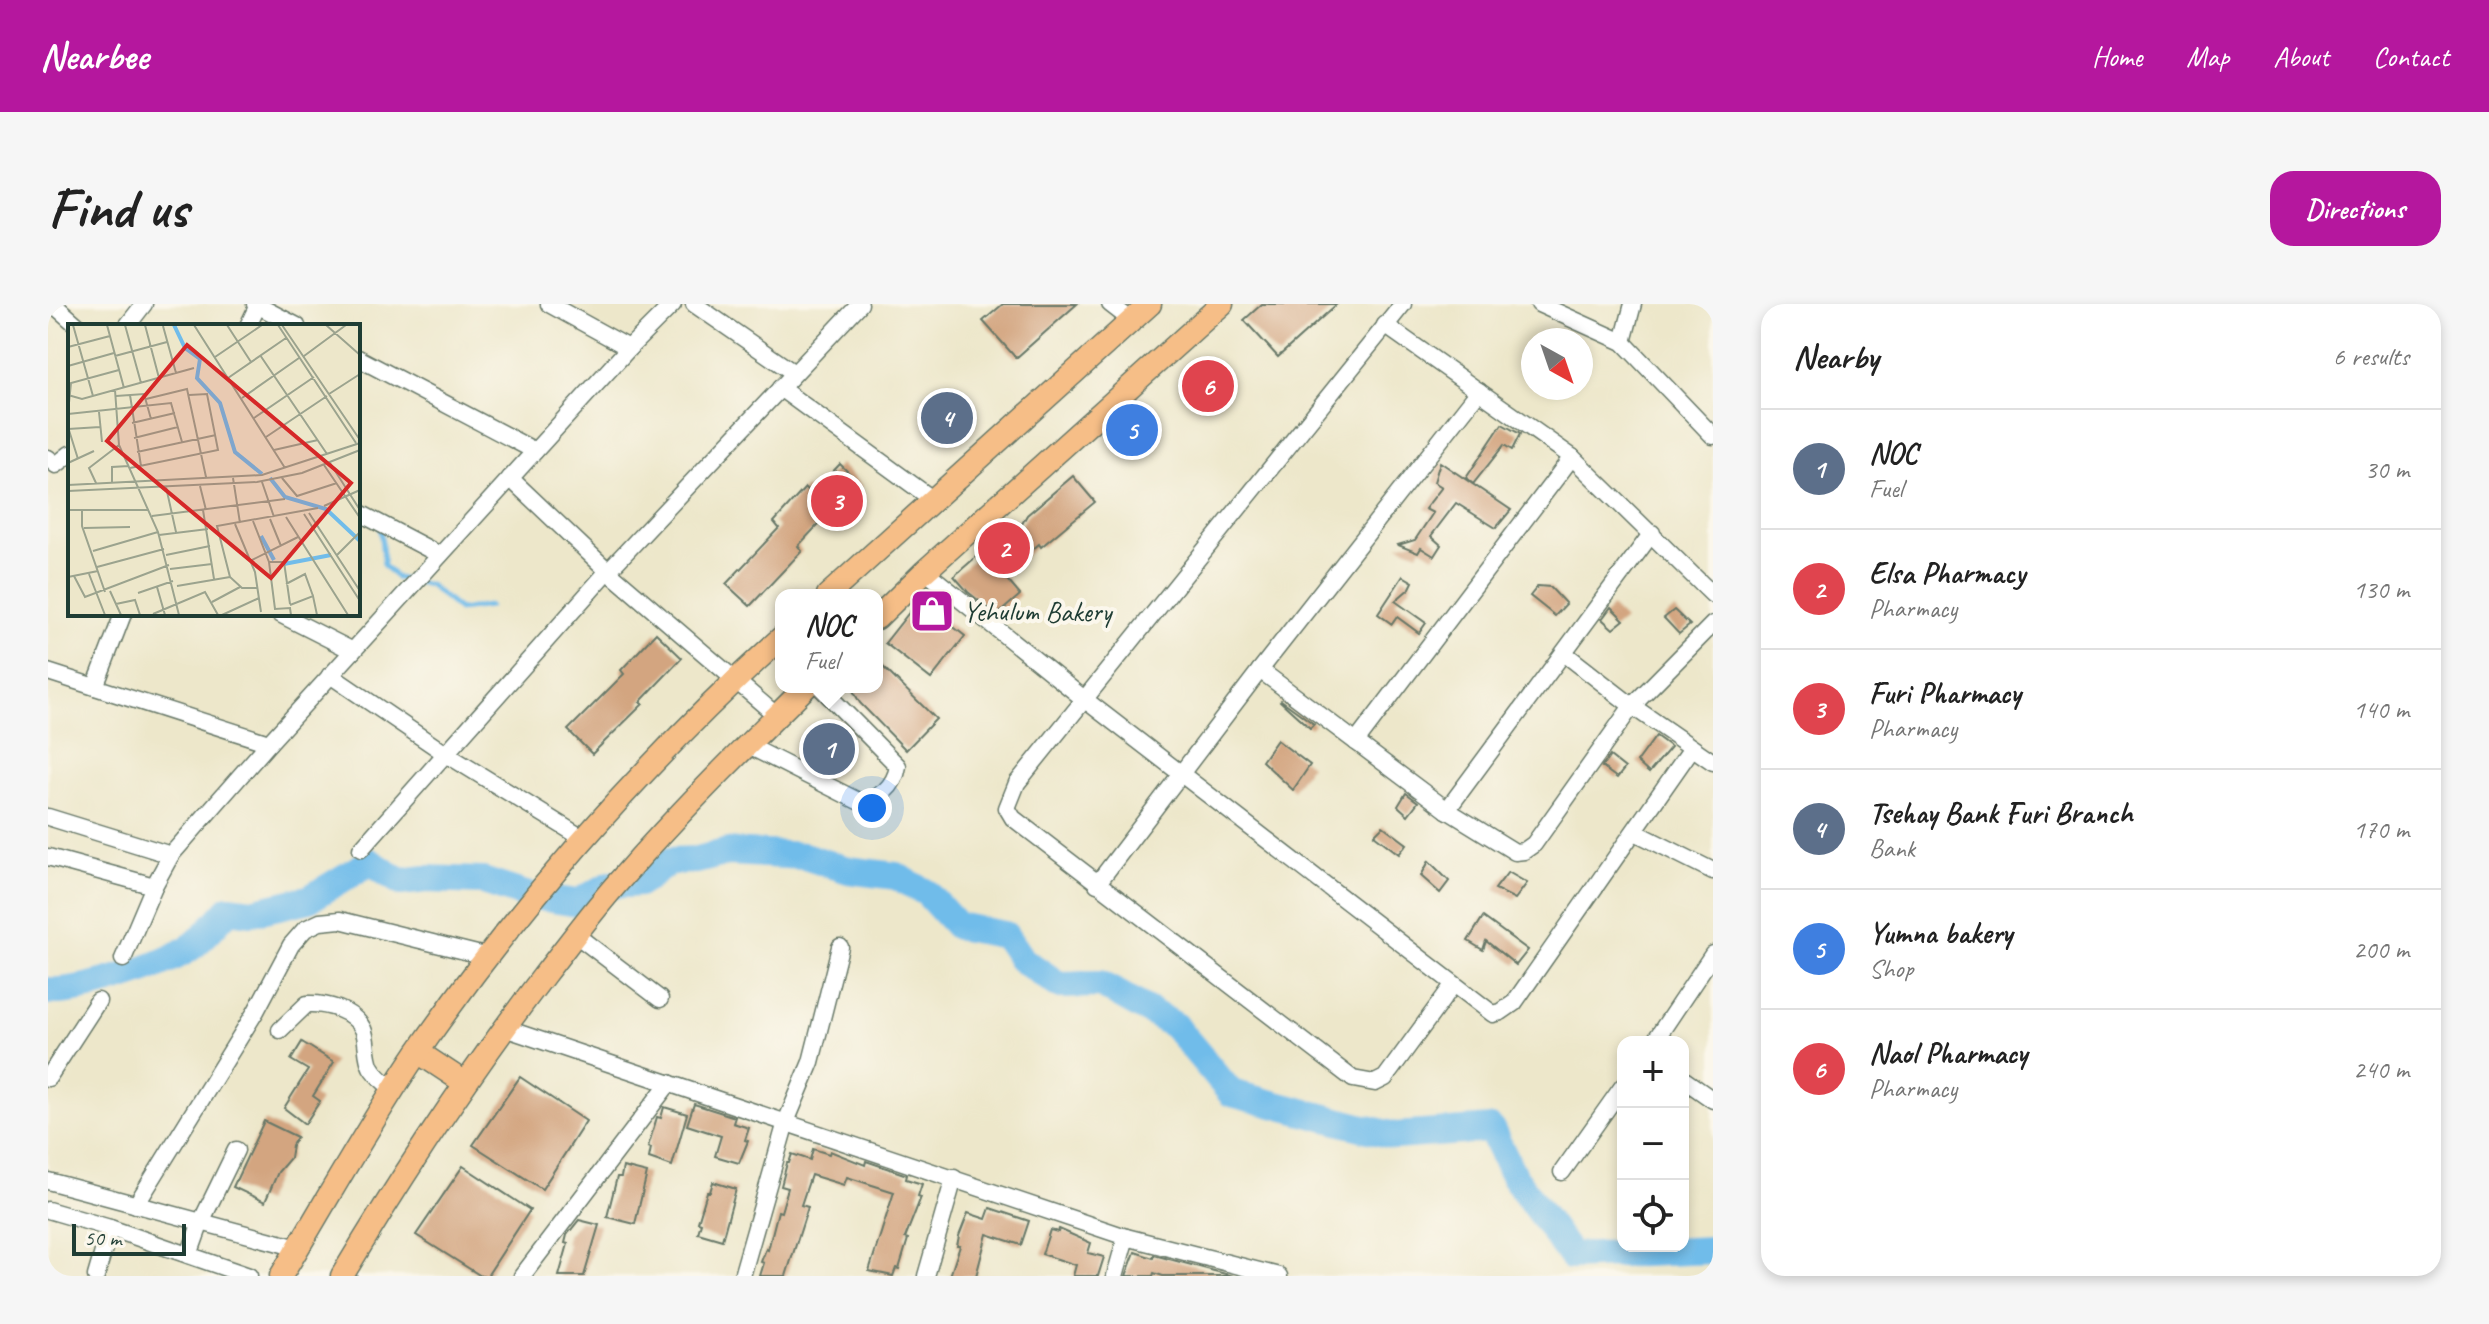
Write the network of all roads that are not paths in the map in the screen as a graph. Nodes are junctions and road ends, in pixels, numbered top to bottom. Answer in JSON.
{"nodes":[{"id":1,"x":53,"y":304,"type":"edge"},
{"id":2,"x":144,"y":304,"type":"edge"},
{"id":3,"x":549,"y":304,"type":"edge"},
{"id":4,"x":673,"y":304,"type":"edge"},
{"id":5,"x":694,"y":304,"type":"edge"},
{"id":6,"x":860,"y":304,"type":"edge"},
{"id":7,"x":1110,"y":304,"type":"edge"},
{"id":8,"x":1150,"y":304,"type":"edge"},
{"id":9,"x":1222,"y":304,"type":"edge"},
{"id":10,"x":1403,"y":304,"type":"edge"},
{"id":11,"x":1539,"y":304,"type":"edge"},
{"id":12,"x":1633,"y":304,"type":"edge"},
{"id":13,"x":257,"y":305,"type":"edge"},
{"id":14,"x":1132,"y":321,"type":"junction"},
{"id":15,"x":76,"y":324,"type":"edge"},
{"id":16,"x":129,"y":324,"type":"edge"},
{"id":17,"x":249,"y":324,"type":"edge"},
{"id":18,"x":293,"y":324,"type":"edge"},
{"id":19,"x":1385,"y":325,"type":"junction"},
{"id":20,"x":1623,"y":342,"type":"junction"},
{"id":21,"x":629,"y":348,"type":"junction"},
{"id":22,"x":360,"y":359,"type":"edge"},
{"id":23,"x":794,"y":373,"type":"junction"},
{"id":24,"x":780,"y":388,"type":"junction"},
{"id":25,"x":1479,"y":391,"type":"junction"},
{"id":26,"x":1713,"y":410,"type":"edge"},
{"id":27,"x":1700,"y":423,"type":"junction"},
{"id":28,"x":1713,"y":436,"type":"edge"},
{"id":29,"x":535,"y":451,"type":"junction"},
{"id":30,"x":1572,"y":457,"type":"junction"},
{"id":31,"x":510,"y":478,"type":"junction"},
{"id":32,"x":932,"y":499,"type":"junction"},
{"id":33,"x":360,"y":513,"type":"edge"},
{"id":34,"x":1652,"y":533,"type":"junction"},
{"id":35,"x":440,"y":555,"type":"junction"},
{"id":36,"x":608,"y":571,"type":"junction"},
{"id":37,"x":925,"y":571,"type":"junction"},
{"id":38,"x":834,"y":589,"type":"edge"},
{"id":39,"x":1713,"y":595,"type":"edge"},
{"id":40,"x":883,"y":612,"type":"edge"},
{"id":41,"x":122,"y":616,"type":"edge"},
{"id":42,"x":284,"y":616,"type":"edge"},
{"id":43,"x":1713,"y":624,"type":"edge"},
{"id":44,"x":775,"y":646,"type":"edge"},
{"id":45,"x":353,"y":651,"type":"junction"},
{"id":46,"x":1564,"y":653,"type":"junction"},
{"id":47,"x":1260,"y":670,"type":"junction"},
{"id":48,"x":48,"y":672,"type":"edge"},
{"id":49,"x":330,"y":675,"type":"junction"},
{"id":50,"x":735,"y":679,"type":"junction"},
{"id":51,"x":95,"y":687,"type":"junction"},
{"id":52,"x":800,"y":693,"type":"edge"},
{"id":53,"x":826,"y":693,"type":"edge"},
{"id":54,"x":1084,"y":699,"type":"junction"},
{"id":55,"x":1632,"y":706,"type":"junction"},
{"id":56,"x":777,"y":716,"type":"junction"},
{"id":57,"x":1356,"y":742,"type":"junction"},
{"id":58,"x":269,"y":743,"type":"junction"},
{"id":59,"x":747,"y":745,"type":"junction"},
{"id":60,"x":1692,"y":748,"type":"junction"},
{"id":61,"x":446,"y":754,"type":"junction"},
{"id":62,"x":1713,"y":762,"type":"edge"},
{"id":63,"x":1182,"y":773,"type":"junction"},
{"id":64,"x":1447,"y":810,"type":"junction"},
{"id":65,"x":48,"y":817,"type":"edge"},
{"id":66,"x":1635,"y":832,"type":"junction"},
{"id":67,"x":584,"y":839,"type":"junction"},
{"id":68,"x":361,"y":849,"type":"dead end"},
{"id":69,"x":171,"y":855,"type":"junction"},
{"id":70,"x":48,"y":857,"type":"edge"},
{"id":71,"x":1713,"y":871,"type":"edge"},
{"id":72,"x":1097,"y":884,"type":"junction"},
{"id":73,"x":154,"y":886,"type":"junction"},
{"id":74,"x":576,"y":935,"type":"junction"},
{"id":75,"x":840,"y":947,"type":"dead end"},
{"id":76,"x":1713,"y":954,"type":"edge"},
{"id":77,"x":489,"y":957,"type":"junction"},
{"id":78,"x":123,"y":959,"type":"dead end"},
{"id":79,"x":1453,"y":985,"type":"junction"},
{"id":80,"x":660,"y":999,"type":"dead end"},
{"id":81,"x":98,"y":1001,"type":"dead end"},
{"id":82,"x":504,"y":1028,"type":"junction"},
{"id":83,"x":280,"y":1030,"type":"dead end"},
{"id":84,"x":1658,"y":1036,"type":"edge"},
{"id":85,"x":418,"y":1052,"type":"junction"},
{"id":86,"x":48,"y":1078,"type":"edge"},
{"id":87,"x":465,"y":1083,"type":"junction"},
{"id":88,"x":669,"y":1083,"type":"junction"},
{"id":89,"x":1689,"y":1083,"type":"edge"},
{"id":90,"x":393,"y":1090,"type":"junction"},
{"id":91,"x":1617,"y":1094,"type":"edge"},
{"id":92,"x":1713,"y":1100,"type":"edge"},
{"id":93,"x":786,"y":1122,"type":"junction"},
{"id":94,"x":236,"y":1150,"type":"dead end"},
{"id":95,"x":1562,"y":1172,"type":"dead end"},
{"id":96,"x":954,"y":1178,"type":"junction"},
{"id":97,"x":48,"y":1181,"type":"edge"},
{"id":98,"x":136,"y":1205,"type":"junction"},
{"id":99,"x":48,"y":1210,"type":"edge"},
{"id":100,"x":201,"y":1222,"type":"junction"},
{"id":101,"x":110,"y":1228,"type":"junction"},
{"id":102,"x":1126,"y":1237,"type":"junction"},
{"id":103,"x":298,"y":1248,"type":"junction"},
{"id":104,"x":195,"y":1257,"type":"junction"},
{"id":105,"x":96,"y":1276,"type":"edge"},
{"id":106,"x":193,"y":1276,"type":"edge"},
{"id":107,"x":249,"y":1276,"type":"edge"},
{"id":108,"x":281,"y":1276,"type":"edge"},
{"id":109,"x":342,"y":1276,"type":"edge"},
{"id":110,"x":522,"y":1276,"type":"edge"},
{"id":111,"x":742,"y":1276,"type":"edge"},
{"id":112,"x":926,"y":1276,"type":"edge"},
{"id":113,"x":1115,"y":1276,"type":"edge"},
{"id":114,"x":1279,"y":1276,"type":"edge"}],
"edges":[{"from":1,"to":15,"type":"street"},
{"from":2,"to":16,"type":"street"},
{"from":3,"to":21,"type":"street"},
{"from":4,"to":21,"type":"street"},
{"from":5,"to":23,"type":"street"},
{"from":6,"to":23,"type":"street"},
{"from":7,"to":14,"type":"street"},
{"from":8,"to":14,"type":"main road"},
{"from":9,"to":37,"type":"main road"},
{"from":10,"to":19,"type":"street"},
{"from":11,"to":20,"type":"street"},
{"from":12,"to":20,"type":"street"},
{"from":13,"to":17,"type":"street"},
{"from":13,"to":18,"type":"street"},
{"from":14,"to":32,"type":"main road"},
{"from":19,"to":25,"type":"street"},
{"from":19,"to":54,"type":"street"},
{"from":20,"to":27,"type":"street"},
{"from":21,"to":29,"type":"street"},
{"from":22,"to":29,"type":"street"},
{"from":23,"to":24,"type":"street"},
{"from":24,"to":32,"type":"street"},
{"from":24,"to":36,"type":"street"},
{"from":25,"to":30,"type":"street"},
{"from":25,"to":47,"type":"street"},
{"from":26,"to":27,"type":"street"},
{"from":27,"to":28,"type":"street"},
{"from":29,"to":31,"type":"street"},
{"from":30,"to":34,"type":"street"},
{"from":30,"to":57,"type":"street"},
{"from":31,"to":35,"type":"street"},
{"from":31,"to":36,"type":"street"},
{"from":32,"to":38,"type":"main road"},
{"from":33,"to":35,"type":"street"},
{"from":34,"to":39,"type":"street"},
{"from":34,"to":46,"type":"street"},
{"from":35,"to":45,"type":"street"},
{"from":36,"to":50,"type":"street"},
{"from":36,"to":61,"type":"street"},
{"from":37,"to":40,"type":"main road"},
{"from":37,"to":54,"type":"street"},
{"from":41,"to":51,"type":"street"},
{"from":42,"to":45,"type":"street"},
{"from":43,"to":55,"type":"street"},
{"from":44,"to":50,"type":"main road"},
{"from":45,"to":49,"type":"street"},
{"from":46,"to":55,"type":"street"},
{"from":46,"to":64,"type":"street"},
{"from":47,"to":57,"type":"street"},
{"from":47,"to":63,"type":"street"},
{"from":48,"to":51,"type":"street"},
{"from":49,"to":58,"type":"street"},
{"from":49,"to":61,"type":"street"},
{"from":50,"to":56,"type":"street"},
{"from":50,"to":67,"type":"main road"},
{"from":51,"to":58,"type":"street"},
{"from":52,"to":56,"type":"main road"},
{"from":53,"to":59,"type":"street"},
{"from":54,"to":63,"type":"street"},
{"from":54,"to":72,"type":"street"},
{"from":55,"to":60,"type":"street"},
{"from":55,"to":64,"type":"street"},
{"from":56,"to":59,"type":"main road"},
{"from":57,"to":64,"type":"street"},
{"from":58,"to":69,"type":"street"},
{"from":59,"to":74,"type":"main road"},
{"from":60,"to":62,"type":"street"},
{"from":60,"to":66,"type":"street"},
{"from":61,"to":67,"type":"street"},
{"from":61,"to":68,"type":"street"},
{"from":63,"to":72,"type":"street"},
{"from":63,"to":79,"type":"street"},
{"from":65,"to":69,"type":"street"},
{"from":66,"to":71,"type":"street"},
{"from":66,"to":79,"type":"street"},
{"from":67,"to":77,"type":"main road"},
{"from":69,"to":73,"type":"street"},
{"from":70,"to":73,"type":"street"},
{"from":72,"to":79,"type":"street"},
{"from":73,"to":78,"type":"street"},
{"from":74,"to":80,"type":"street"},
{"from":74,"to":82,"type":"main road"},
{"from":75,"to":93,"type":"street"},
{"from":76,"to":84,"type":"street"},
{"from":77,"to":85,"type":"main road"},
{"from":77,"to":98,"type":"street"},
{"from":81,"to":86,"type":"street"},
{"from":82,"to":87,"type":"main road"},
{"from":82,"to":88,"type":"street"},
{"from":83,"to":90,"type":"street"},
{"from":85,"to":87,"type":"main road"},
{"from":85,"to":90,"type":"main road"},
{"from":87,"to":109,"type":"main road"},
{"from":88,"to":93,"type":"street"},
{"from":88,"to":110,"type":"street"},
{"from":89,"to":92,"type":"street"},
{"from":90,"to":103,"type":"main road"},
{"from":91,"to":95,"type":"street"},
{"from":93,"to":96,"type":"street"},
{"from":93,"to":111,"type":"street"},
{"from":94,"to":100,"type":"street"},
{"from":96,"to":102,"type":"street"},
{"from":96,"to":112,"type":"street"},
{"from":97,"to":98,"type":"street"},
{"from":98,"to":100,"type":"street"},
{"from":99,"to":101,"type":"street"},
{"from":100,"to":103,"type":"street"},
{"from":100,"to":104,"type":"street"},
{"from":101,"to":104,"type":"street"},
{"from":101,"to":105,"type":"street"},
{"from":102,"to":113,"type":"street"},
{"from":102,"to":114,"type":"street"},
{"from":103,"to":108,"type":"main road"},
{"from":104,"to":106,"type":"street"},
{"from":104,"to":107,"type":"street"}]}
